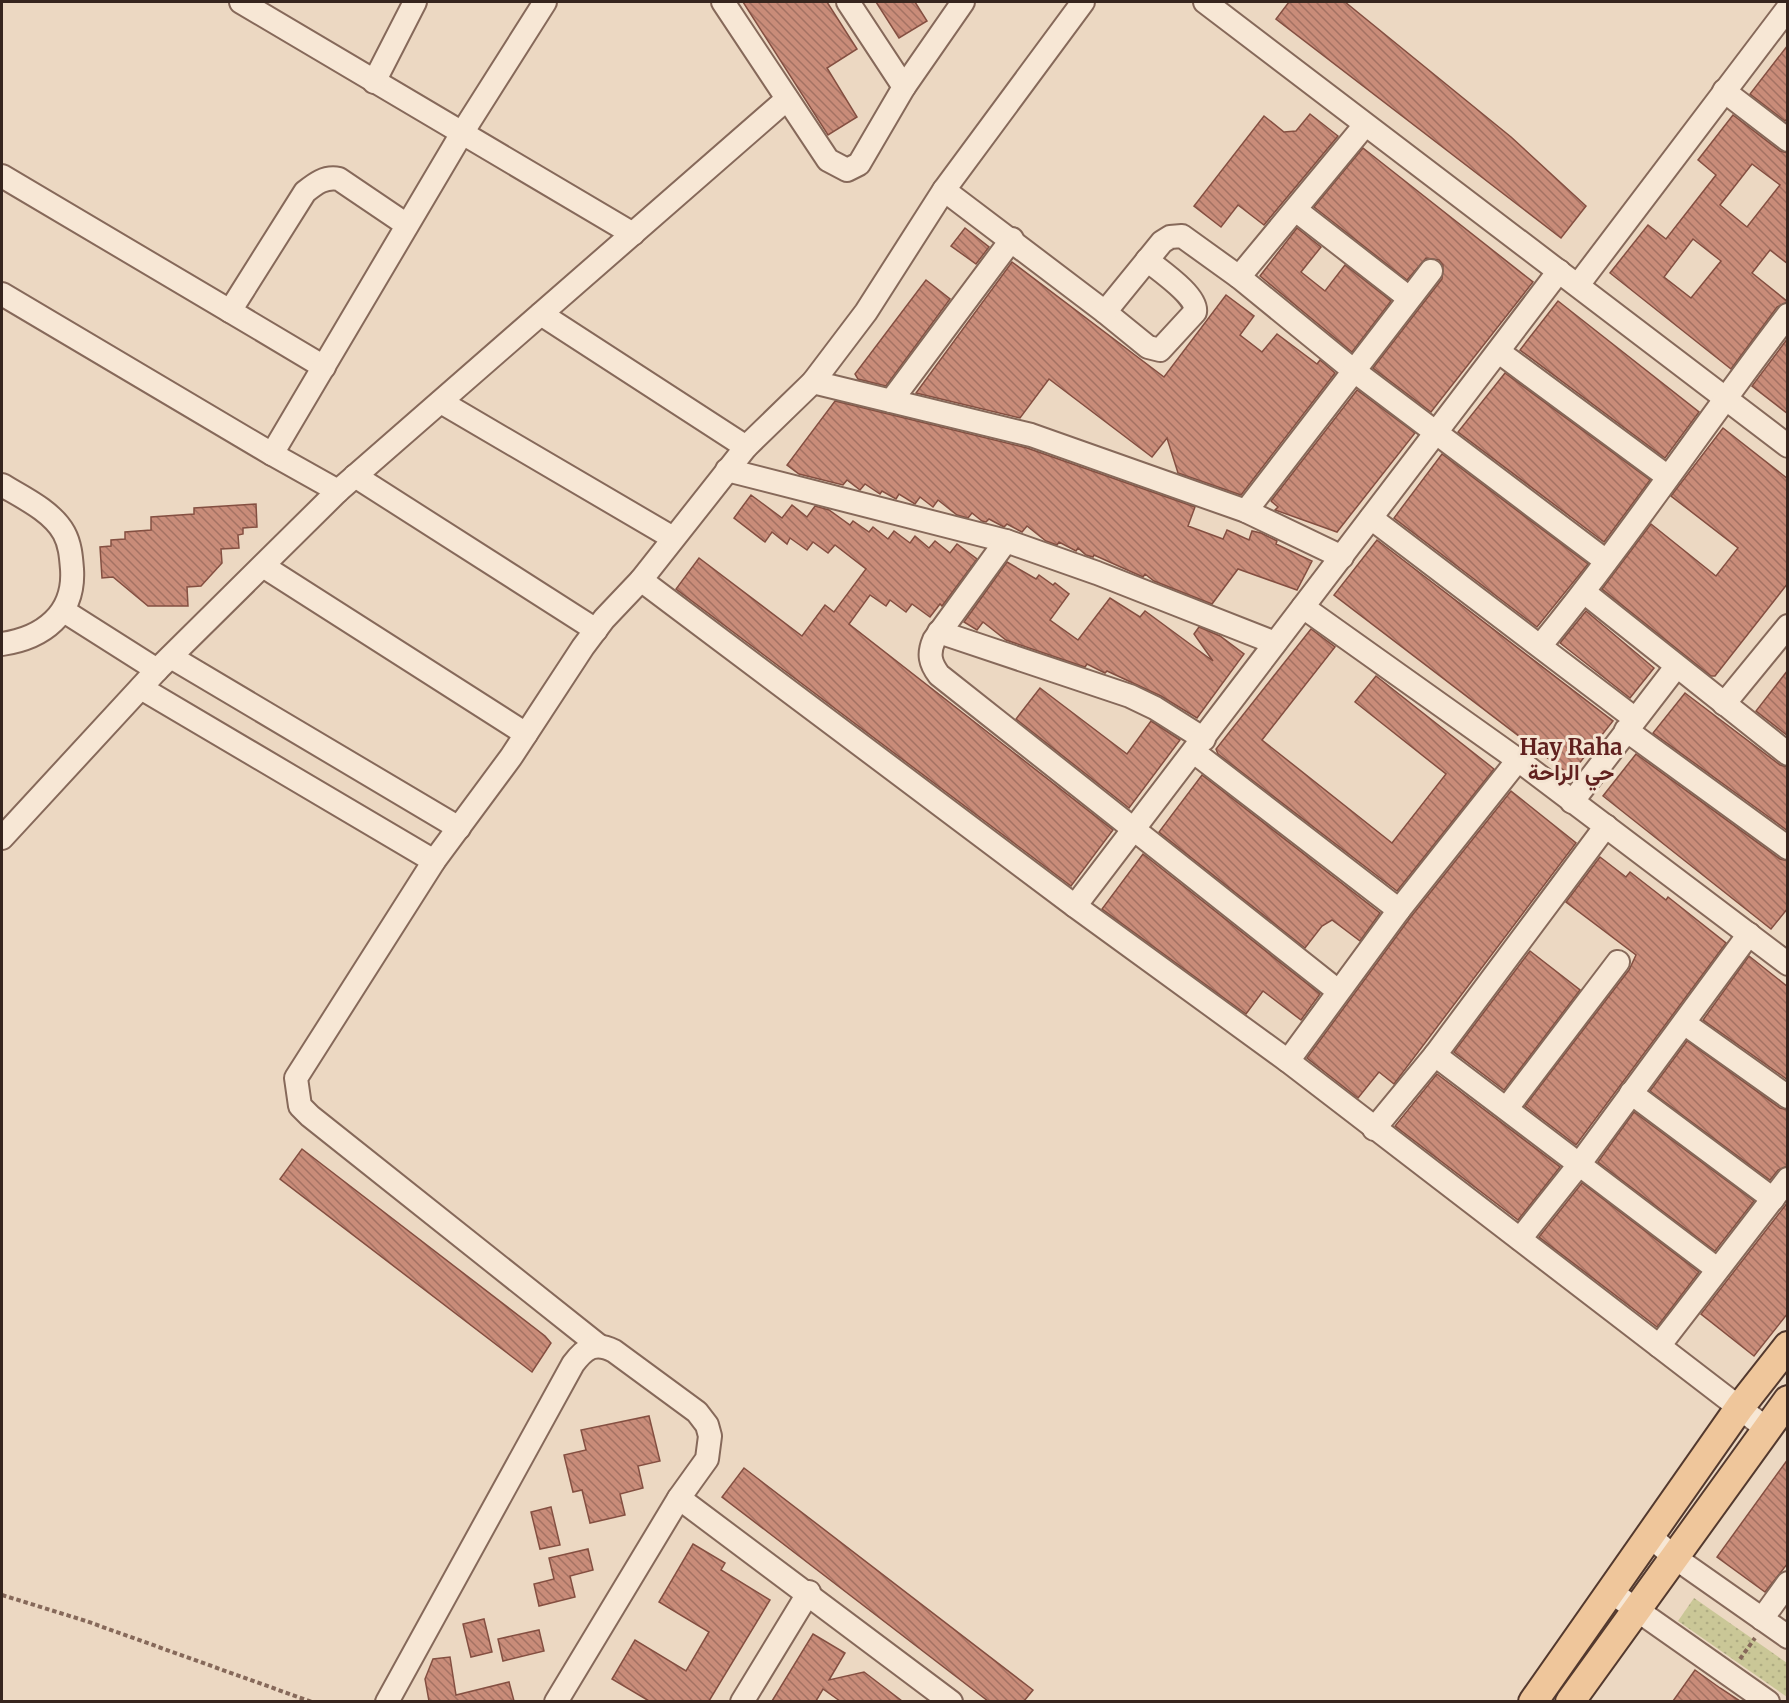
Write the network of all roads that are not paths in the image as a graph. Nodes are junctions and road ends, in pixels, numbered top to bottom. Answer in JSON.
{"nodes":[{"id":1,"x":241,"y":2,"type":"edge"},
{"id":2,"x":415,"y":2,"type":"edge"},
{"id":3,"x":545,"y":2,"type":"edge"},
{"id":4,"x":723,"y":2,"type":"edge"},
{"id":5,"x":848,"y":2,"type":"edge"},
{"id":6,"x":963,"y":2,"type":"edge"},
{"id":7,"x":1083,"y":2,"type":"edge"},
{"id":8,"x":1205,"y":2,"type":"edge"},
{"id":9,"x":1788,"y":8,"type":"edge"},
{"id":10,"x":374,"y":82,"type":"junction"},
{"id":11,"x":904,"y":87,"type":"junction"},
{"id":12,"x":1724,"y":91,"type":"junction"},
{"id":13,"x":787,"y":99,"type":"junction"},
{"id":14,"x":1365,"y":125,"type":"junction"},
{"id":15,"x":462,"y":133,"type":"junction"},
{"id":16,"x":1788,"y":140,"type":"edge"},
{"id":17,"x":2,"y":176,"type":"edge"},
{"id":18,"x":944,"y":190,"type":"junction"},
{"id":19,"x":1297,"y":211,"type":"junction"},
{"id":20,"x":407,"y":225,"type":"junction"},
{"id":21,"x":633,"y":234,"type":"junction"},
{"id":22,"x":1012,"y":239,"type":"junction"},
{"id":23,"x":1147,"y":260,"type":"junction"},
{"id":24,"x":1431,"y":271,"type":"dead end"},
{"id":25,"x":1559,"y":271,"type":"junction"},
{"id":26,"x":1239,"y":278,"type":"junction"},
{"id":27,"x":1578,"y":285,"type":"junction"},
{"id":28,"x":2,"y":294,"type":"edge"},
{"id":29,"x":1409,"y":298,"type":"junction"},
{"id":30,"x":230,"y":311,"type":"junction"},
{"id":31,"x":1105,"y":312,"type":"junction"},
{"id":32,"x":541,"y":314,"type":"junction"},
{"id":33,"x":1788,"y":315,"type":"edge"},
{"id":34,"x":1499,"y":352,"type":"junction"},
{"id":35,"x":324,"y":367,"type":"junction"},
{"id":36,"x":1353,"y":370,"type":"junction"},
{"id":37,"x":813,"y":382,"type":"junction"},
{"id":38,"x":1724,"y":398,"type":"junction"},
{"id":39,"x":891,"y":401,"type":"junction"},
{"id":40,"x":441,"y":402,"type":"junction"},
{"id":41,"x":1437,"y":432,"type":"junction"},
{"id":42,"x":1788,"y":446,"type":"edge"},
{"id":43,"x":746,"y":447,"type":"junction"},
{"id":44,"x":272,"y":454,"type":"junction"},
{"id":45,"x":727,"y":470,"type":"junction"},
{"id":46,"x":355,"y":476,"type":"junction"},
{"id":47,"x":1668,"y":477,"type":"junction"},
{"id":48,"x":2,"y":485,"type":"edge"},
{"id":49,"x":338,"y":491,"type":"junction"},
{"id":50,"x":1246,"y":511,"type":"junction"},
{"id":51,"x":1371,"y":518,"type":"junction"},
{"id":52,"x":673,"y":538,"type":"junction"},
{"id":53,"x":1006,"y":542,"type":"junction"},
{"id":54,"x":1342,"y":557,"type":"junction"},
{"id":55,"x":1606,"y":561,"type":"junction"},
{"id":56,"x":263,"y":566,"type":"junction"},
{"id":57,"x":641,"y":580,"type":"junction"},
{"id":58,"x":1584,"y":592,"type":"junction"},
{"id":59,"x":1303,"y":607,"type":"junction"},
{"id":60,"x":64,"y":612,"type":"junction"},
{"id":61,"x":1788,"y":626,"type":"edge"},
{"id":62,"x":596,"y":630,"type":"junction"},
{"id":63,"x":939,"y":632,"type":"junction"},
{"id":64,"x":1275,"y":643,"type":"junction"},
{"id":65,"x":2,"y":644,"type":"edge"},
{"id":66,"x":1541,"y":645,"type":"junction"},
{"id":67,"x":164,"y":664,"type":"junction"},
{"id":68,"x":1676,"y":667,"type":"junction"},
{"id":69,"x":141,"y":688,"type":"junction"},
{"id":70,"x":1724,"y":704,"type":"junction"},
{"id":71,"x":1630,"y":724,"type":"junction"},
{"id":72,"x":526,"y":734,"type":"junction"},
{"id":73,"x":1199,"y":745,"type":"junction"},
{"id":74,"x":1788,"y":754,"type":"edge"},
{"id":75,"x":1518,"y":760,"type":"junction"},
{"id":76,"x":1572,"y":802,"type":"junction"},
{"id":77,"x":1606,"y":826,"type":"junction"},
{"id":78,"x":459,"y":828,"type":"junction"},
{"id":79,"x":1134,"y":829,"type":"junction"},
{"id":80,"x":2,"y":838,"type":"edge"},
{"id":81,"x":1788,"y":848,"type":"edge"},
{"id":82,"x":434,"y":861,"type":"junction"},
{"id":83,"x":1075,"y":906,"type":"junction"},
{"id":84,"x":1399,"y":910,"type":"junction"},
{"id":85,"x":1749,"y":934,"type":"junction"},
{"id":86,"x":1783,"y":952,"type":"edge"},
{"id":87,"x":1618,"y":962,"type":"dead end"},
{"id":88,"x":1338,"y":991,"type":"junction"},
{"id":89,"x":1684,"y":1023,"type":"junction"},
{"id":90,"x":1435,"y":1055,"type":"junction"},
{"id":91,"x":1288,"y":1061,"type":"junction"},
{"id":92,"x":1631,"y":1093,"type":"junction"},
{"id":93,"x":1788,"y":1097,"type":"edge"},
{"id":94,"x":1507,"y":1108,"type":"junction"},
{"id":95,"x":1374,"y":1129,"type":"junction"},
{"id":96,"x":1578,"y":1166,"type":"junction"},
{"id":97,"x":1788,"y":1179,"type":"edge"},
{"id":98,"x":1773,"y":1199,"type":"junction"},
{"id":99,"x":1520,"y":1239,"type":"junction"},
{"id":100,"x":1717,"y":1269,"type":"junction"},
{"id":101,"x":598,"y":1345,"type":"junction"},
{"id":102,"x":1659,"y":1346,"type":"junction"},
{"id":103,"x":1788,"y":1346,"type":"edge"},
{"id":104,"x":1788,"y":1400,"type":"edge"},
{"id":105,"x":1740,"y":1407,"type":"junction"},
{"id":106,"x":1767,"y":1429,"type":"junction"},
{"id":107,"x":679,"y":1498,"type":"junction"},
{"id":108,"x":1650,"y":1536,"type":"junction"},
{"id":109,"x":1674,"y":1557,"type":"junction"},
{"id":110,"x":1788,"y":1583,"type":"edge"},
{"id":111,"x":1610,"y":1591,"type":"junction"},
{"id":112,"x":808,"y":1592,"type":"junction"},
{"id":113,"x":1634,"y":1610,"type":"junction"},
{"id":114,"x":1759,"y":1628,"type":"junction"},
{"id":115,"x":1788,"y":1637,"type":"edge"},
{"id":116,"x":1538,"y":1700,"type":"edge"},
{"id":117,"x":387,"y":1701,"type":"edge"},
{"id":118,"x":556,"y":1701,"type":"edge"},
{"id":119,"x":742,"y":1701,"type":"edge"},
{"id":120,"x":951,"y":1701,"type":"edge"},
{"id":121,"x":1570,"y":1701,"type":"edge"},
{"id":122,"x":1768,"y":1701,"type":"edge"}],
"edges":[{"from":1,"to":10,"type":"street"},
{"from":2,"to":10,"type":"street"},
{"from":3,"to":15,"type":"street"},
{"from":4,"to":13,"type":"street"},
{"from":5,"to":11,"type":"street"},
{"from":6,"to":11,"type":"street"},
{"from":7,"to":18,"type":"street"},
{"from":8,"to":14,"type":"street"},
{"from":9,"to":12,"type":"street"},
{"from":10,"to":15,"type":"street"},
{"from":11,"to":13,"type":"street"},
{"from":12,"to":16,"type":"street"},
{"from":12,"to":27,"type":"street"},
{"from":13,"to":21,"type":"street"},
{"from":14,"to":19,"type":"street"},
{"from":14,"to":25,"type":"street"},
{"from":15,"to":20,"type":"street"},
{"from":15,"to":21,"type":"street"},
{"from":17,"to":30,"type":"street"},
{"from":18,"to":22,"type":"street"},
{"from":18,"to":37,"type":"street"},
{"from":19,"to":26,"type":"street"},
{"from":19,"to":29,"type":"street"},
{"from":20,"to":30,"type":"street"},
{"from":20,"to":35,"type":"street"},
{"from":21,"to":32,"type":"street"},
{"from":22,"to":31,"type":"street"},
{"from":22,"to":39,"type":"street"},
{"from":23,"to":26,"type":"street"},
{"from":23,"to":31,"type":"street"},
{"from":23,"to":31,"type":"street"},
{"from":24,"to":29,"type":"street"},
{"from":25,"to":27,"type":"street"},
{"from":25,"to":34,"type":"street"},
{"from":26,"to":36,"type":"street"},
{"from":27,"to":38,"type":"street"},
{"from":28,"to":44,"type":"street"},
{"from":29,"to":36,"type":"street"},
{"from":30,"to":35,"type":"street"},
{"from":32,"to":40,"type":"street"},
{"from":32,"to":43,"type":"street"},
{"from":33,"to":38,"type":"street"},
{"from":34,"to":41,"type":"street"},
{"from":34,"to":47,"type":"street"},
{"from":35,"to":44,"type":"street"},
{"from":36,"to":41,"type":"street"},
{"from":36,"to":50,"type":"street"},
{"from":37,"to":39,"type":"street"},
{"from":37,"to":43,"type":"street"},
{"from":38,"to":42,"type":"street"},
{"from":38,"to":47,"type":"street"},
{"from":39,"to":50,"type":"street"},
{"from":40,"to":46,"type":"street"},
{"from":40,"to":52,"type":"street"},
{"from":41,"to":51,"type":"street"},
{"from":41,"to":55,"type":"street"},
{"from":43,"to":45,"type":"street"},
{"from":44,"to":49,"type":"street"},
{"from":45,"to":52,"type":"street"},
{"from":45,"to":53,"type":"street"},
{"from":46,"to":49,"type":"street"},
{"from":46,"to":62,"type":"street"},
{"from":47,"to":55,"type":"street"},
{"from":48,"to":60,"type":"street"},
{"from":49,"to":56,"type":"street"},
{"from":50,"to":54,"type":"street"},
{"from":51,"to":54,"type":"street"},
{"from":51,"to":66,"type":"street"},
{"from":52,"to":57,"type":"street"},
{"from":53,"to":63,"type":"street"},
{"from":53,"to":64,"type":"street"},
{"from":54,"to":59,"type":"street"},
{"from":55,"to":58,"type":"street"},
{"from":56,"to":67,"type":"street"},
{"from":56,"to":72,"type":"street"},
{"from":57,"to":62,"type":"street"},
{"from":57,"to":83,"type":"street"},
{"from":58,"to":66,"type":"street"},
{"from":58,"to":68,"type":"street"},
{"from":59,"to":64,"type":"street"},
{"from":59,"to":75,"type":"street"},
{"from":60,"to":65,"type":"street"},
{"from":60,"to":67,"type":"street"},
{"from":61,"to":70,"type":"street"},
{"from":62,"to":72,"type":"street"},
{"from":63,"to":73,"type":"street"},
{"from":63,"to":79,"type":"street"},
{"from":64,"to":73,"type":"street"},
{"from":66,"to":71,"type":"street"},
{"from":67,"to":69,"type":"street"},
{"from":67,"to":78,"type":"street"},
{"from":68,"to":70,"type":"street"},
{"from":68,"to":71,"type":"street"},
{"from":69,"to":80,"type":"street"},
{"from":69,"to":82,"type":"street"},
{"from":70,"to":74,"type":"street"},
{"from":71,"to":76,"type":"street"},
{"from":71,"to":81,"type":"street"},
{"from":72,"to":78,"type":"street"},
{"from":73,"to":79,"type":"street"},
{"from":73,"to":84,"type":"street"},
{"from":75,"to":76,"type":"street"},
{"from":75,"to":84,"type":"street"},
{"from":76,"to":77,"type":"street"},
{"from":77,"to":85,"type":"street"},
{"from":77,"to":90,"type":"street"},
{"from":78,"to":82,"type":"street"},
{"from":79,"to":83,"type":"street"},
{"from":79,"to":88,"type":"street"},
{"from":82,"to":101,"type":"street"},
{"from":83,"to":91,"type":"street"},
{"from":84,"to":88,"type":"street"},
{"from":85,"to":86,"type":"street"},
{"from":85,"to":89,"type":"street"},
{"from":87,"to":94,"type":"street"},
{"from":88,"to":91,"type":"street"},
{"from":89,"to":92,"type":"street"},
{"from":89,"to":93,"type":"street"},
{"from":90,"to":94,"type":"street"},
{"from":90,"to":95,"type":"street"},
{"from":91,"to":95,"type":"street"},
{"from":92,"to":96,"type":"street"},
{"from":92,"to":98,"type":"street"},
{"from":94,"to":96,"type":"street"},
{"from":95,"to":99,"type":"street"},
{"from":96,"to":99,"type":"street"},
{"from":96,"to":100,"type":"street"},
{"from":97,"to":98,"type":"street"},
{"from":98,"to":100,"type":"street"},
{"from":99,"to":102,"type":"street"},
{"from":100,"to":102,"type":"street"},
{"from":101,"to":107,"type":"street"},
{"from":101,"to":117,"type":"street"},
{"from":102,"to":105,"type":"street"},
{"from":103,"to":105,"type":"main road"},
{"from":104,"to":106,"type":"main road"},
{"from":105,"to":106,"type":"street"},
{"from":105,"to":108,"type":"main road"},
{"from":106,"to":109,"type":"main road"},
{"from":107,"to":112,"type":"street"},
{"from":107,"to":118,"type":"street"},
{"from":108,"to":109,"type":"street"},
{"from":108,"to":111,"type":"main road"},
{"from":109,"to":113,"type":"main road"},
{"from":109,"to":114,"type":"street"},
{"from":110,"to":114,"type":"street"},
{"from":111,"to":113,"type":"street"},
{"from":111,"to":116,"type":"main road"},
{"from":112,"to":119,"type":"street"},
{"from":112,"to":120,"type":"street"},
{"from":113,"to":121,"type":"main road"},
{"from":113,"to":122,"type":"street"},
{"from":114,"to":115,"type":"street"}]}
